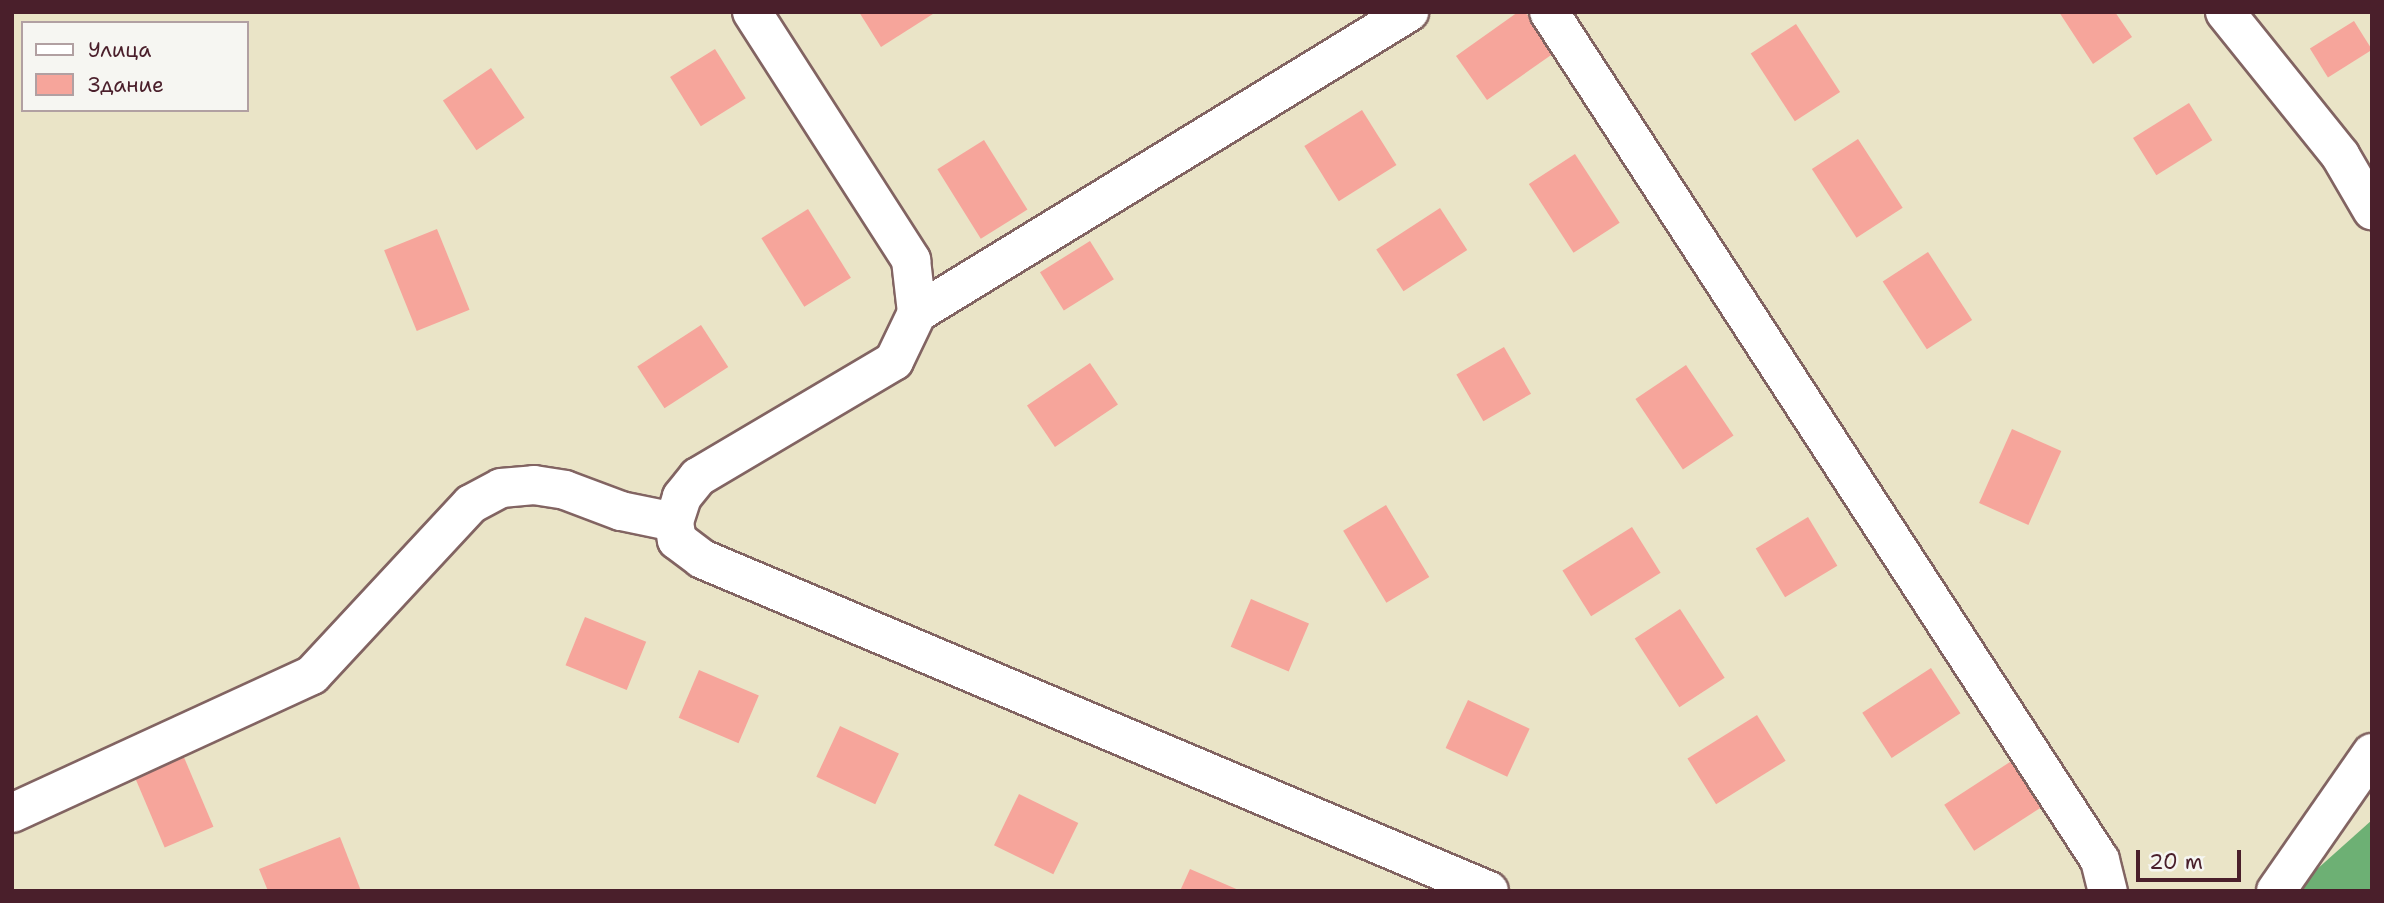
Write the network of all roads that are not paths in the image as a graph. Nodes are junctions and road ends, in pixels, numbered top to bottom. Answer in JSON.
{"nodes":[{"id":1,"x":752,"y":12,"type":"edge"},
{"id":2,"x":1409,"y":12,"type":"edge"},
{"id":3,"x":1549,"y":12,"type":"edge"},
{"id":4,"x":2225,"y":12,"type":"edge"},
{"id":5,"x":2372,"y":210,"type":"edge"},
{"id":6,"x":917,"y":313,"type":"junction"},
{"id":7,"x":674,"y":522,"type":"junction"},
{"id":8,"x":2372,"y":753,"type":"edge"},
{"id":9,"x":12,"y":813,"type":"edge"},
{"id":10,"x":1489,"y":891,"type":"edge"},
{"id":11,"x":2108,"y":891,"type":"edge"},
{"id":12,"x":2276,"y":891,"type":"edge"}],
"edges":[{"from":1,"to":6,"type":"street"},
{"from":2,"to":6,"type":"street"},
{"from":3,"to":11,"type":"street"},
{"from":4,"to":5,"type":"street"},
{"from":6,"to":7,"type":"street"},
{"from":7,"to":9,"type":"street"},
{"from":7,"to":10,"type":"street"},
{"from":8,"to":12,"type":"street"}]}
